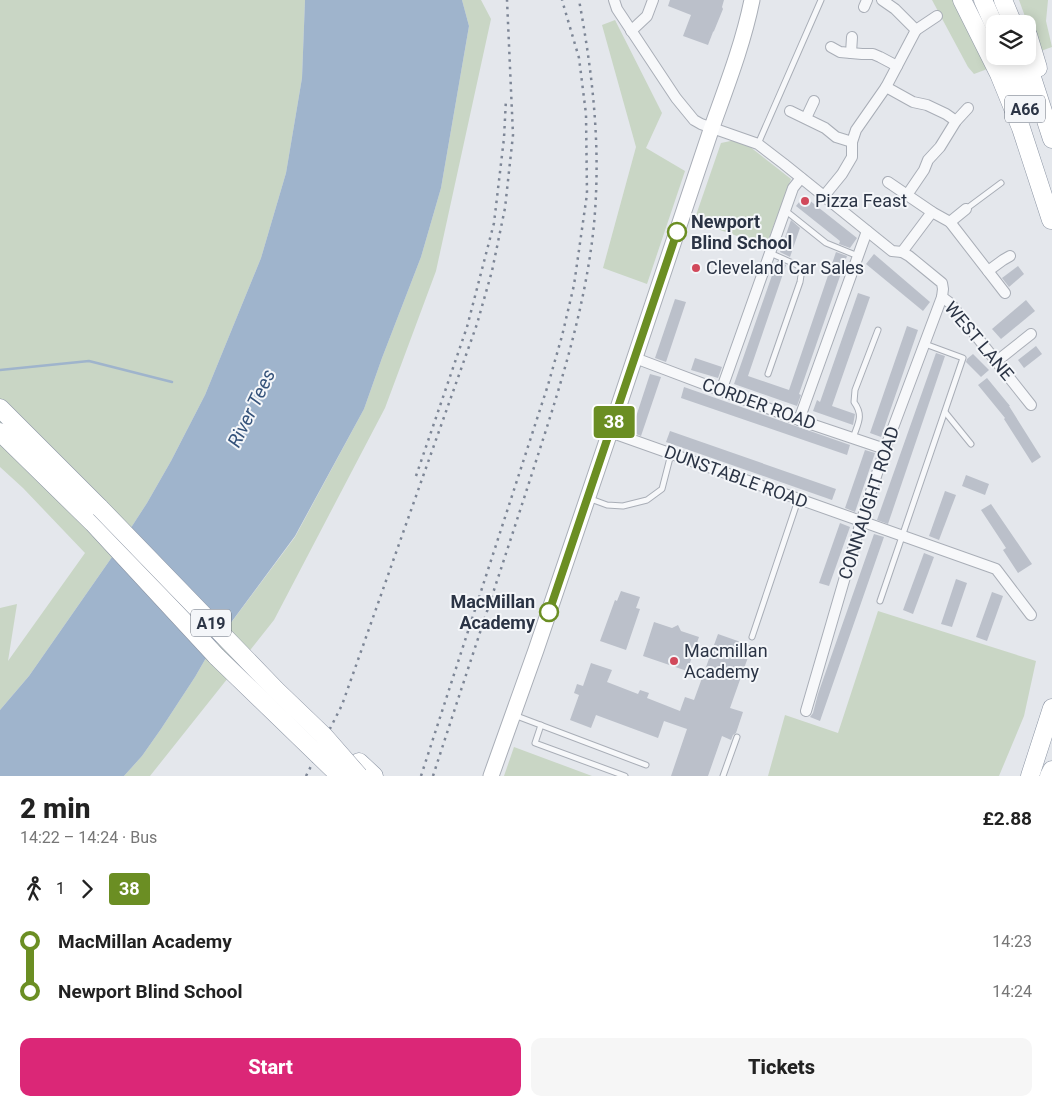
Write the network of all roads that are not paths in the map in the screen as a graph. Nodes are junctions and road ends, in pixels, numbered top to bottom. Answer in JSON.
{"nodes":[{"id":1,"x":614,"y":0,"type":"edge"},
{"id":2,"x":653,"y":0,"type":"edge"},
{"id":3,"x":752,"y":0,"type":"edge"},
{"id":4,"x":821,"y":0,"type":"edge"},
{"id":5,"x":882,"y":0,"type":"edge"},
{"id":6,"x":962,"y":0,"type":"edge"},
{"id":7,"x":983,"y":0,"type":"edge"},
{"id":8,"x":1002,"y":0,"type":"edge"},
{"id":9,"x":1015,"y":0,"type":"edge"},
{"id":10,"x":990,"y":15,"type":"edge"},
{"id":11,"x":1008,"y":15,"type":"edge"},
{"id":12,"x":1021,"y":15,"type":"edge"},
{"id":13,"x":937,"y":16,"type":"dead end"},
{"id":14,"x":916,"y":30,"type":"junction"},
{"id":15,"x":631,"y":31,"type":"junction"},
{"id":16,"x":852,"y":36,"type":"dead end"},
{"id":17,"x":830,"y":47,"type":"dead end"},
{"id":18,"x":851,"y":53,"type":"junction"},
{"id":19,"x":1036,"y":62,"type":"edge"},
{"id":20,"x":1010,"y":65,"type":"edge"},
{"id":21,"x":1028,"y":65,"type":"edge"},
{"id":22,"x":897,"y":66,"type":"junction"},
{"id":23,"x":886,"y":87,"type":"junction"},
{"id":24,"x":814,"y":102,"type":"dead end"},
{"id":25,"x":968,"y":108,"type":"dead end"},
{"id":26,"x":790,"y":111,"type":"dead end"},
{"id":27,"x":1052,"y":116,"type":"edge"},
{"id":28,"x":806,"y":118,"type":"junction"},
{"id":29,"x":956,"y":121,"type":"junction"},
{"id":30,"x":712,"y":127,"type":"junction"},
{"id":31,"x":1052,"y":139,"type":"edge"},
{"id":32,"x":852,"y":142,"type":"junction"},
{"id":33,"x":758,"y":144,"type":"junction"},
{"id":34,"x":801,"y":178,"type":"junction"},
{"id":35,"x":888,"y":182,"type":"dead end"},
{"id":36,"x":1001,"y":183,"type":"dead end"},
{"id":37,"x":824,"y":196,"type":"junction"},
{"id":38,"x":907,"y":196,"type":"junction"},
{"id":39,"x":785,"y":210,"type":"junction"},
{"id":40,"x":966,"y":210,"type":"joint"},
{"id":41,"x":932,"y":212,"type":"junction"},
{"id":42,"x":950,"y":222,"type":"junction"},
{"id":43,"x":1051,"y":223,"type":"edge"},
{"id":44,"x":867,"y":231,"type":"junction"},
{"id":45,"x":902,"y":252,"type":"junction"},
{"id":46,"x":770,"y":253,"type":"junction"},
{"id":47,"x":858,"y":256,"type":"junction"},
{"id":48,"x":1010,"y":256,"type":"dead end"},
{"id":49,"x":988,"y":271,"type":"junction"},
{"id":50,"x":1005,"y":293,"type":"dead end"},
{"id":51,"x":942,"y":297,"type":"junction"},
{"id":52,"x":878,"y":330,"type":"dead end"},
{"id":53,"x":1031,"y":334,"type":"dead end"},
{"id":54,"x":925,"y":344,"type":"junction"},
{"id":55,"x":635,"y":358,"type":"junction"},
{"id":56,"x":997,"y":361,"type":"junction"},
{"id":57,"x":768,"y":374,"type":"dead end"},
{"id":58,"x":721,"y":391,"type":"junction"},
{"id":59,"x":1031,"y":405,"type":"dead end"},
{"id":60,"x":0,"y":408,"type":"edge"},
{"id":61,"x":945,"y":412,"type":"junction"},
{"id":62,"x":799,"y":420,"type":"junction"},
{"id":63,"x":0,"y":432,"type":"edge"},
{"id":64,"x":610,"y":432,"type":"junction"},
{"id":65,"x":853,"y":438,"type":"junction"},
{"id":66,"x":971,"y":444,"type":"dead end"},
{"id":67,"x":885,"y":449,"type":"junction"},
{"id":68,"x":671,"y":454,"type":"junction"},
{"id":69,"x":588,"y":498,"type":"junction"},
{"id":70,"x":798,"y":500,"type":"junction"},
{"id":71,"x":861,"y":522,"type":"junction"},
{"id":72,"x":903,"y":536,"type":"junction"},
{"id":73,"x":880,"y":601,"type":"dead end"},
{"id":74,"x":1031,"y":615,"type":"dead end"},
{"id":75,"x":752,"y":637,"type":"dead end"},
{"id":76,"x":1052,"y":708,"type":"edge"},
{"id":77,"x":806,"y":711,"type":"dead end"},
{"id":78,"x":513,"y":715,"type":"junction"},
{"id":79,"x":541,"y":725,"type":"junction"},
{"id":80,"x":324,"y":736,"type":"junction"},
{"id":81,"x":737,"y":737,"type":"dead end"},
{"id":82,"x":646,"y":765,"type":"dead end"},
{"id":83,"x":1033,"y":768,"type":"edge"},
{"id":84,"x":1052,"y":770,"type":"edge"},
{"id":85,"x":340,"y":776,"type":"edge"},
{"id":86,"x":359,"y":776,"type":"edge"},
{"id":87,"x":374,"y":776,"type":"edge"},
{"id":88,"x":491,"y":776,"type":"edge"},
{"id":89,"x":625,"y":776,"type":"edge"},
{"id":90,"x":723,"y":776,"type":"edge"},
{"id":91,"x":1026,"y":776,"type":"edge"},
{"id":92,"x":1049,"y":776,"type":"edge"}],
"edges":[{"from":1,"to":15,"type":"street","name":"WEST LANE"},
{"from":2,"to":15,"type":"street"},
{"from":3,"to":30,"type":"main road"},
{"from":4,"to":33,"type":"lane"},
{"from":5,"to":14,"type":"street"},
{"from":6,"to":43,"type":"highway"},
{"from":7,"to":10,"type":"highway"},
{"from":8,"to":11,"type":"highway"},
{"from":9,"to":12,"type":"highway"},
{"from":13,"to":14,"type":"street"},
{"from":14,"to":22,"type":"street"},
{"from":15,"to":30,"type":"street","name":"WEST LANE"},
{"from":16,"to":18,"type":"street"},
{"from":17,"to":18,"type":"street"},
{"from":18,"to":22,"type":"street"},
{"from":19,"to":27,"type":"highway","number":"A66"},
{"from":20,"to":43,"type":"highway","number":"A66"},
{"from":21,"to":31,"type":"highway","number":"A66"},
{"from":22,"to":23,"type":"street"},
{"from":23,"to":29,"type":"street"},
{"from":23,"to":32,"type":"street"},
{"from":24,"to":28,"type":"street"},
{"from":25,"to":29,"type":"street"},
{"from":26,"to":28,"type":"street"},
{"from":28,"to":32,"type":"street"},
{"from":29,"to":38,"type":"street"},
{"from":30,"to":33,"type":"street","name":"WEST LANE"},
{"from":30,"to":55,"type":"main road"},
{"from":32,"to":37,"type":"street"},
{"from":33,"to":34,"type":"street","name":"WEST LANE"},
{"from":34,"to":37,"type":"street","name":"WEST LANE"},
{"from":34,"to":39,"type":"street"},
{"from":35,"to":38,"type":"street"},
{"from":36,"to":40,"type":"lane"},
{"from":37,"to":44,"type":"street","name":"WEST LANE"},
{"from":38,"to":41,"type":"street"},
{"from":39,"to":46,"type":"street"},
{"from":39,"to":47,"type":"lane"},
{"from":40,"to":42,"type":"street"},
{"from":41,"to":42,"type":"street"},
{"from":41,"to":45,"type":"street"},
{"from":42,"to":49,"type":"street"},
{"from":44,"to":45,"type":"street","name":"WEST LANE"},
{"from":44,"to":47,"type":"street"},
{"from":45,"to":51,"type":"street","name":"WEST LANE"},
{"from":46,"to":57,"type":"lane"},
{"from":46,"to":58,"type":"street"},
{"from":47,"to":62,"type":"street"},
{"from":48,"to":49,"type":"street"},
{"from":49,"to":50,"type":"street"},
{"from":51,"to":54,"type":"street","name":"CONNAUGHT ROAD"},
{"from":51,"to":56,"type":"street","name":"WEST LANE"},
{"from":52,"to":65,"type":"lane"},
{"from":53,"to":56,"type":"street"},
{"from":54,"to":61,"type":"lane"},
{"from":54,"to":67,"type":"street","name":"CONNAUGHT ROAD"},
{"from":55,"to":58,"type":"street","name":"CORDER ROAD"},
{"from":55,"to":64,"type":"main road"},
{"from":56,"to":59,"type":"street","name":"WEST LANE"},
{"from":58,"to":62,"type":"street","name":"CORDER ROAD"},
{"from":60,"to":80,"type":"highway","number":"A19","bridge":true},
{"from":61,"to":66,"type":"lane"},
{"from":61,"to":72,"type":"lane"},
{"from":62,"to":65,"type":"street","name":"CORDER ROAD"},
{"from":63,"to":85,"type":"highway","number":"A19","bridge":true},
{"from":64,"to":68,"type":"street","name":"DUNSTABLE ROAD"},
{"from":64,"to":69,"type":"main road"},
{"from":65,"to":67,"type":"street","name":"CORDER ROAD"},
{"from":67,"to":71,"type":"street","name":"CONNAUGHT ROAD"},
{"from":68,"to":69,"type":"lane"},
{"from":68,"to":70,"type":"street","name":"DUNSTABLE ROAD"},
{"from":69,"to":78,"type":"main road"},
{"from":70,"to":71,"type":"street","name":"DUNSTABLE ROAD"},
{"from":70,"to":75,"type":"lane"},
{"from":71,"to":72,"type":"street","name":"DUNSTABLE ROAD"},
{"from":71,"to":77,"type":"street","name":"CONNAUGHT ROAD"},
{"from":72,"to":73,"type":"lane"},
{"from":72,"to":74,"type":"street","name":"DUNSTABLE ROAD"},
{"from":76,"to":83,"type":"highway"},
{"from":78,"to":79,"type":"lane"},
{"from":78,"to":88,"type":"main road"},
{"from":79,"to":82,"type":"lane"},
{"from":79,"to":89,"type":"lane"},
{"from":80,"to":86,"type":"highway","number":"A19","bridge":true},
{"from":80,"to":87,"type":"highway","bridge":true},
{"from":81,"to":90,"type":"lane"},
{"from":83,"to":91,"type":"highway"},
{"from":84,"to":92,"type":"highway"}]}
